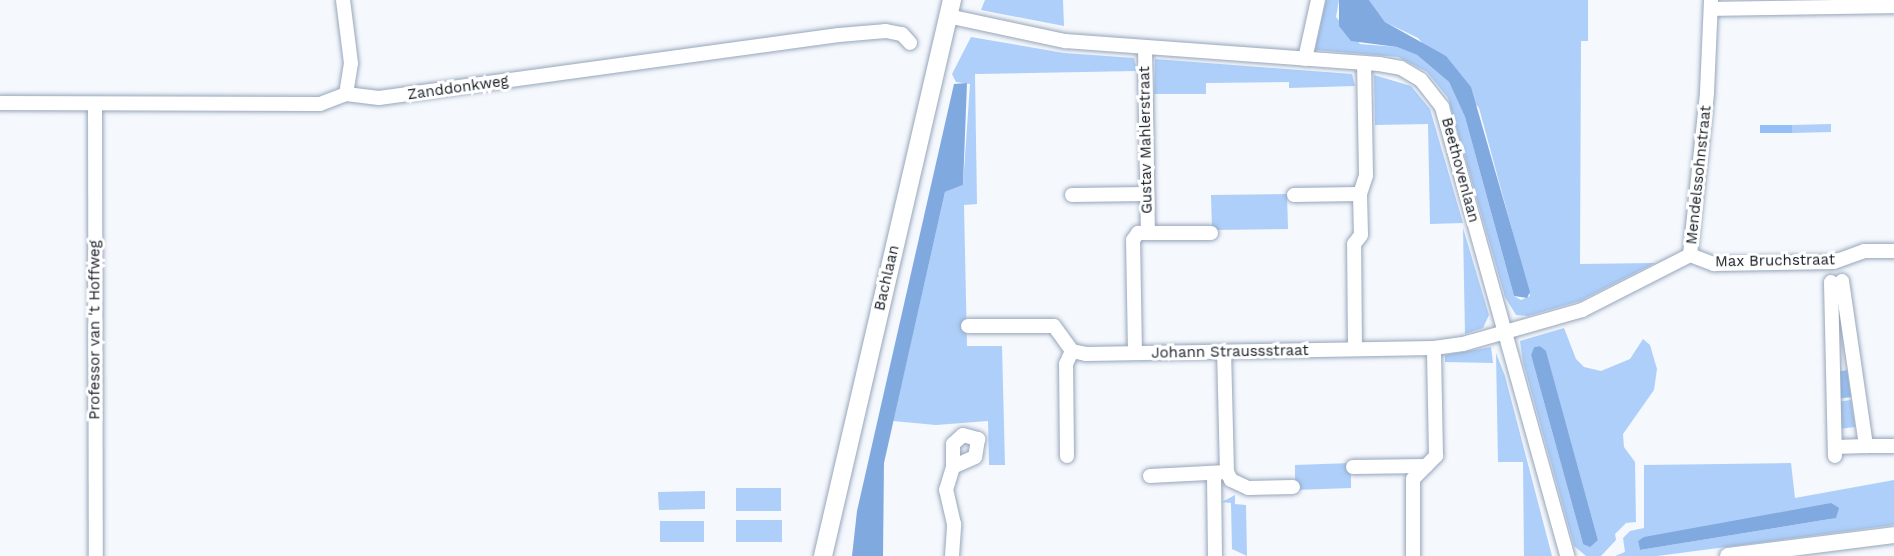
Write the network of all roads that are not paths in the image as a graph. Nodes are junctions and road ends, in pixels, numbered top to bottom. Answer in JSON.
{"nodes":[{"id":1,"x":343,"y":0,"type":"edge"},
{"id":2,"x":1318,"y":0,"type":"edge"},
{"id":3,"x":1711,"y":4,"type":"edge"},
{"id":4,"x":1787,"y":4,"type":"edge"},
{"id":5,"x":1894,"y":6,"type":"edge"},
{"id":6,"x":950,"y":8,"type":"edge"},
{"id":7,"x":910,"y":43,"type":"dead end"},
{"id":8,"x":1144,"y":47,"type":"junction"},
{"id":9,"x":1305,"y":59,"type":"junction"},
{"id":10,"x":1364,"y":63,"type":"junction"},
{"id":11,"x":346,"y":94,"type":"junction"},
{"id":12,"x":0,"y":103,"type":"edge"},
{"id":13,"x":94,"y":104,"type":"junction"},
{"id":14,"x":1147,"y":194,"type":"junction"},
{"id":15,"x":1360,"y":194,"type":"junction"},
{"id":16,"x":1072,"y":195,"type":"dead end"},
{"id":17,"x":1294,"y":195,"type":"dead end"},
{"id":18,"x":1143,"y":233,"type":"junction"},
{"id":19,"x":1210,"y":233,"type":"dead end"},
{"id":20,"x":1894,"y":251,"type":"edge"},
{"id":21,"x":1690,"y":255,"type":"junction"},
{"id":22,"x":1836,"y":281,"type":"dead end"},
{"id":23,"x":1838,"y":306,"type":"junction"},
{"id":24,"x":968,"y":326,"type":"dead end"},
{"id":25,"x":1504,"y":332,"type":"junction"},
{"id":26,"x":1434,"y":348,"type":"junction"},
{"id":27,"x":1355,"y":349,"type":"junction"},
{"id":28,"x":1072,"y":351,"type":"junction"},
{"id":29,"x":1224,"y":352,"type":"junction"},
{"id":30,"x":1135,"y":354,"type":"junction"},
{"id":31,"x":1866,"y":446,"type":"junction"},
{"id":32,"x":1894,"y":446,"type":"edge"},
{"id":33,"x":1067,"y":456,"type":"dead end"},
{"id":34,"x":1426,"y":466,"type":"junction"},
{"id":35,"x":953,"y":467,"type":"dead end"},
{"id":36,"x":1353,"y":467,"type":"dead end"},
{"id":37,"x":1221,"y":474,"type":"junction"},
{"id":38,"x":1150,"y":476,"type":"dead end"},
{"id":39,"x":1293,"y":487,"type":"dead end"},
{"id":40,"x":1894,"y":536,"type":"edge"},
{"id":41,"x":1773,"y":553,"type":"edge"},
{"id":42,"x":96,"y":556,"type":"edge"},
{"id":43,"x":824,"y":556,"type":"edge"},
{"id":44,"x":952,"y":556,"type":"edge"},
{"id":45,"x":1215,"y":556,"type":"edge"},
{"id":46,"x":1413,"y":556,"type":"edge"},
{"id":47,"x":1567,"y":556,"type":"edge"},
{"id":48,"x":1728,"y":556,"type":"edge"}],
"edges":[{"from":1,"to":11,"type":"street"},
{"from":2,"to":9,"type":"street"},
{"from":3,"to":4,"type":"street"},
{"from":3,"to":21,"type":"street","name":"Mendelssohnstraat"},
{"from":4,"to":5,"type":"street"},
{"from":6,"to":8,"type":"street","name":"Beethovenlaan"},
{"from":6,"to":43,"type":"main road","name":"Bachlaan"},
{"from":7,"to":11,"type":"street","name":"Zanddonkweg"},
{"from":8,"to":9,"type":"street","name":"Beethovenlaan"},
{"from":8,"to":14,"type":"street","name":"Gustav Mahlerstraat"},
{"from":9,"to":10,"type":"street","name":"Beethovenlaan"},
{"from":10,"to":15,"type":"street"},
{"from":10,"to":25,"type":"street","name":"Beethovenlaan"},
{"from":11,"to":13,"type":"street","name":"Zanddonkweg"},
{"from":12,"to":13,"type":"street","name":"Zanddonkweg"},
{"from":13,"to":42,"type":"street","name":"Professor van 't Hoffweg"},
{"from":14,"to":16,"type":"street"},
{"from":14,"to":18,"type":"street","name":"Gustav Mahlerstraat"},
{"from":15,"to":17,"type":"street"},
{"from":15,"to":27,"type":"street"},
{"from":18,"to":19,"type":"street"},
{"from":18,"to":30,"type":"street","name":"Gustav Mahlerstraat"},
{"from":20,"to":21,"type":"street","name":"Max Bruchstraat"},
{"from":21,"to":25,"type":"street","name":"Mendelssohnstraat"},
{"from":22,"to":23,"type":"street","name":"Max Bruchstraat"},
{"from":23,"to":31,"type":"street","name":"Max Bruchstraat"},
{"from":23,"to":31,"type":"street","name":"Max Bruchstraat"},
{"from":24,"to":28,"type":"street"},
{"from":25,"to":26,"type":"street","name":"Johann Straussstraat"},
{"from":25,"to":47,"type":"street","name":"Beethovenlaan"},
{"from":26,"to":27,"type":"street","name":"Johann Straussstraat"},
{"from":26,"to":34,"type":"street"},
{"from":27,"to":29,"type":"street","name":"Johann Straussstraat"},
{"from":28,"to":30,"type":"street","name":"Johann Straussstraat"},
{"from":28,"to":33,"type":"street"},
{"from":29,"to":30,"type":"street","name":"Johann Straussstraat"},
{"from":29,"to":37,"type":"street"},
{"from":31,"to":32,"type":"street","name":"Max Bruchstraat"},
{"from":34,"to":36,"type":"street"},
{"from":34,"to":46,"type":"street"},
{"from":35,"to":44,"type":"street"},
{"from":37,"to":38,"type":"street"},
{"from":37,"to":39,"type":"street"},
{"from":37,"to":45,"type":"street"},
{"from":40,"to":41,"type":"street"},
{"from":41,"to":48,"type":"street"}]}
